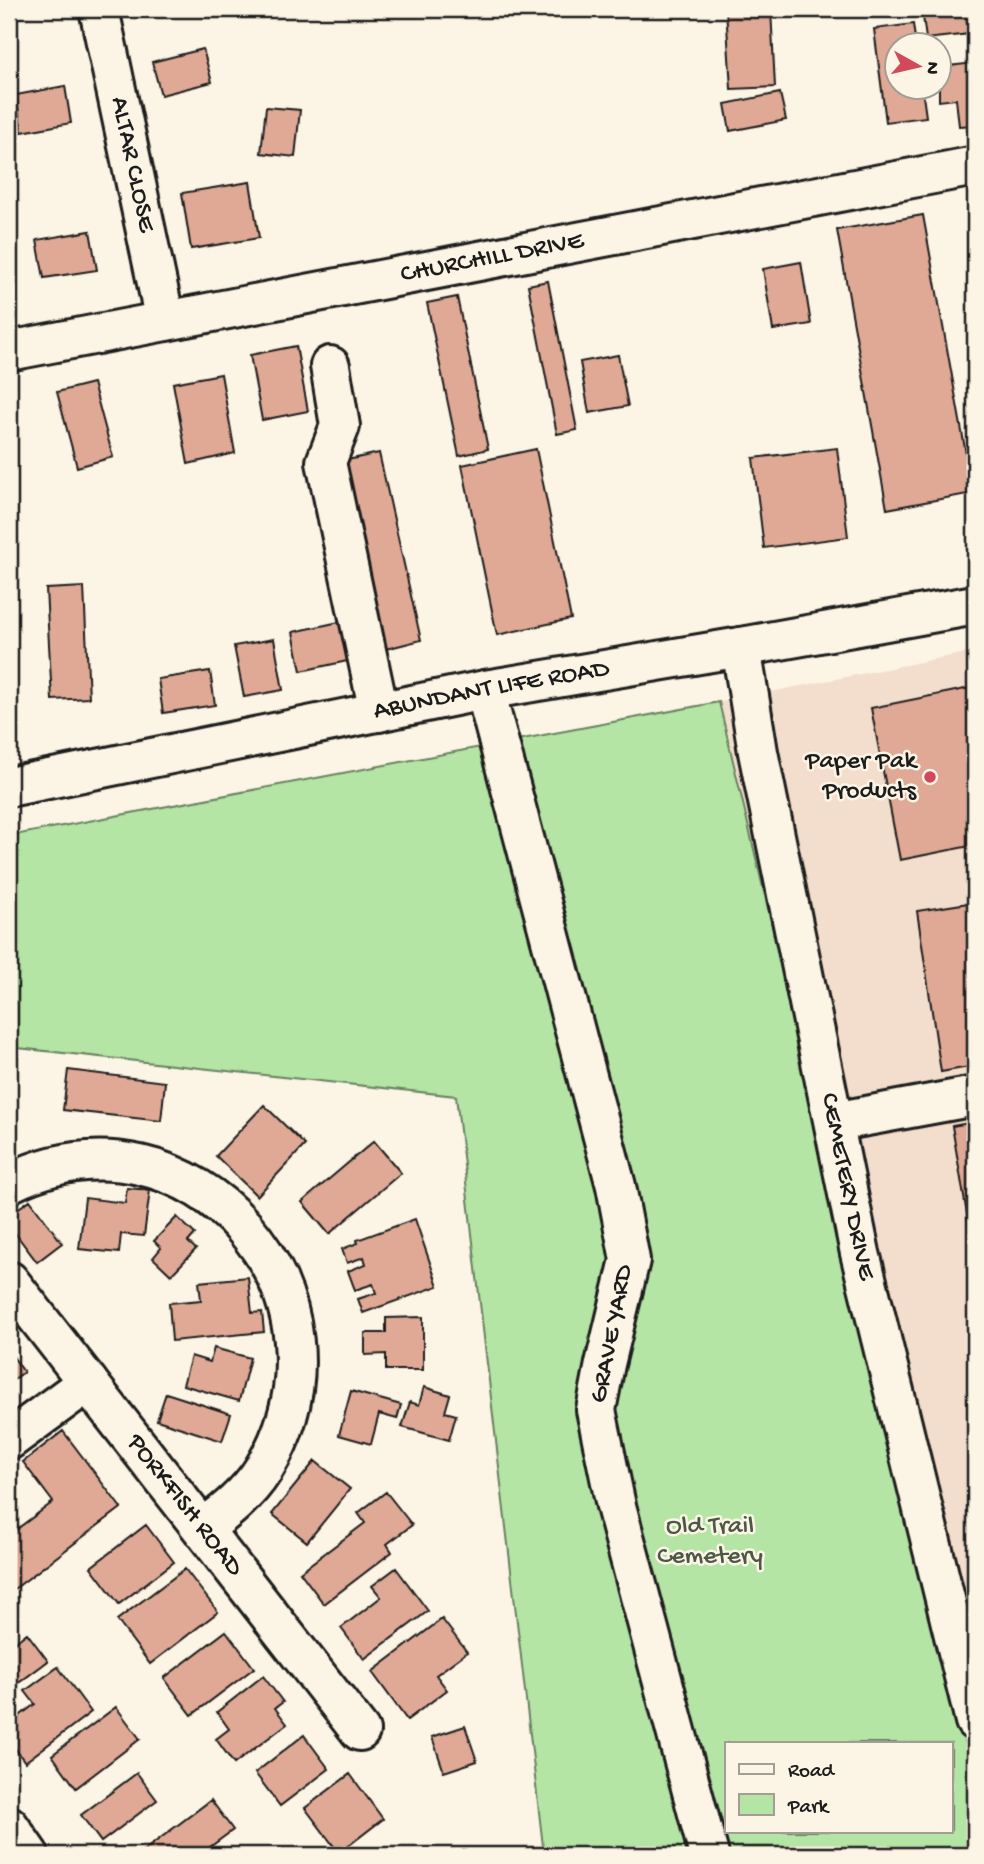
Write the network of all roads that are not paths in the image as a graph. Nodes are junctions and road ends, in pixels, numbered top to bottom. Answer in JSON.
{"nodes":[{"id":1,"x":99,"y":9,"type":"edge"},
{"id":2,"x":975,"y":166,"type":"edge"},
{"id":3,"x":165,"y":321,"type":"junction"},
{"id":4,"x":9,"y":351,"type":"edge"},
{"id":5,"x":330,"y":366,"type":"dead end"},
{"id":6,"x":975,"y":605,"type":"edge"},
{"id":7,"x":741,"y":647,"type":"junction"},
{"id":8,"x":485,"y":690,"type":"junction"},
{"id":9,"x":379,"y":712,"type":"junction"},
{"id":10,"x":9,"y":787,"type":"edge"},
{"id":11,"x":975,"y":1096,"type":"edge"},
{"id":12,"x":834,"y":1122,"type":"junction"},
{"id":13,"x":9,"y":1182,"type":"edge"},
{"id":14,"x":9,"y":1281,"type":"edge"},
{"id":15,"x":88,"y":1382,"type":"junction"},
{"id":16,"x":9,"y":1440,"type":"edge"},
{"id":17,"x":203,"y":1530,"type":"junction"},
{"id":18,"x":975,"y":1721,"type":"edge"},
{"id":19,"x":360,"y":1731,"type":"dead end"},
{"id":20,"x":9,"y":1826,"type":"edge"},
{"id":21,"x":29,"y":1855,"type":"edge"},
{"id":22,"x":709,"y":1855,"type":"edge"}],
"edges":[{"from":1,"to":3,"type":"street","name":"ALTAR CLOSE"},
{"from":2,"to":3,"type":"street","name":"CHURCHILL DRIVE"},
{"from":3,"to":4,"type":"street","name":"CHURCHILL DRIVE"},
{"from":5,"to":9,"type":"street"},
{"from":6,"to":7,"type":"street","name":"ABUNDANT LIFE ROAD"},
{"from":7,"to":8,"type":"street","name":"ABUNDANT LIFE ROAD"},
{"from":7,"to":12,"type":"street","name":"CEMETERY DRIVE"},
{"from":8,"to":9,"type":"street","name":"ABUNDANT LIFE ROAD"},
{"from":8,"to":22,"type":"street","name":"GRAVE YARD"},
{"from":9,"to":10,"type":"street","name":"ABUNDANT LIFE ROAD"},
{"from":11,"to":12,"type":"street"},
{"from":12,"to":18,"type":"street","name":"CEMETERY DRIVE"},
{"from":13,"to":17,"type":"street"},
{"from":14,"to":15,"type":"street","name":"PORKFISH ROAD"},
{"from":15,"to":16,"type":"street"},
{"from":15,"to":17,"type":"street","name":"PORKFISH ROAD"},
{"from":17,"to":19,"type":"street","name":"PORKFISH ROAD"},
{"from":20,"to":21,"type":"street"}]}
